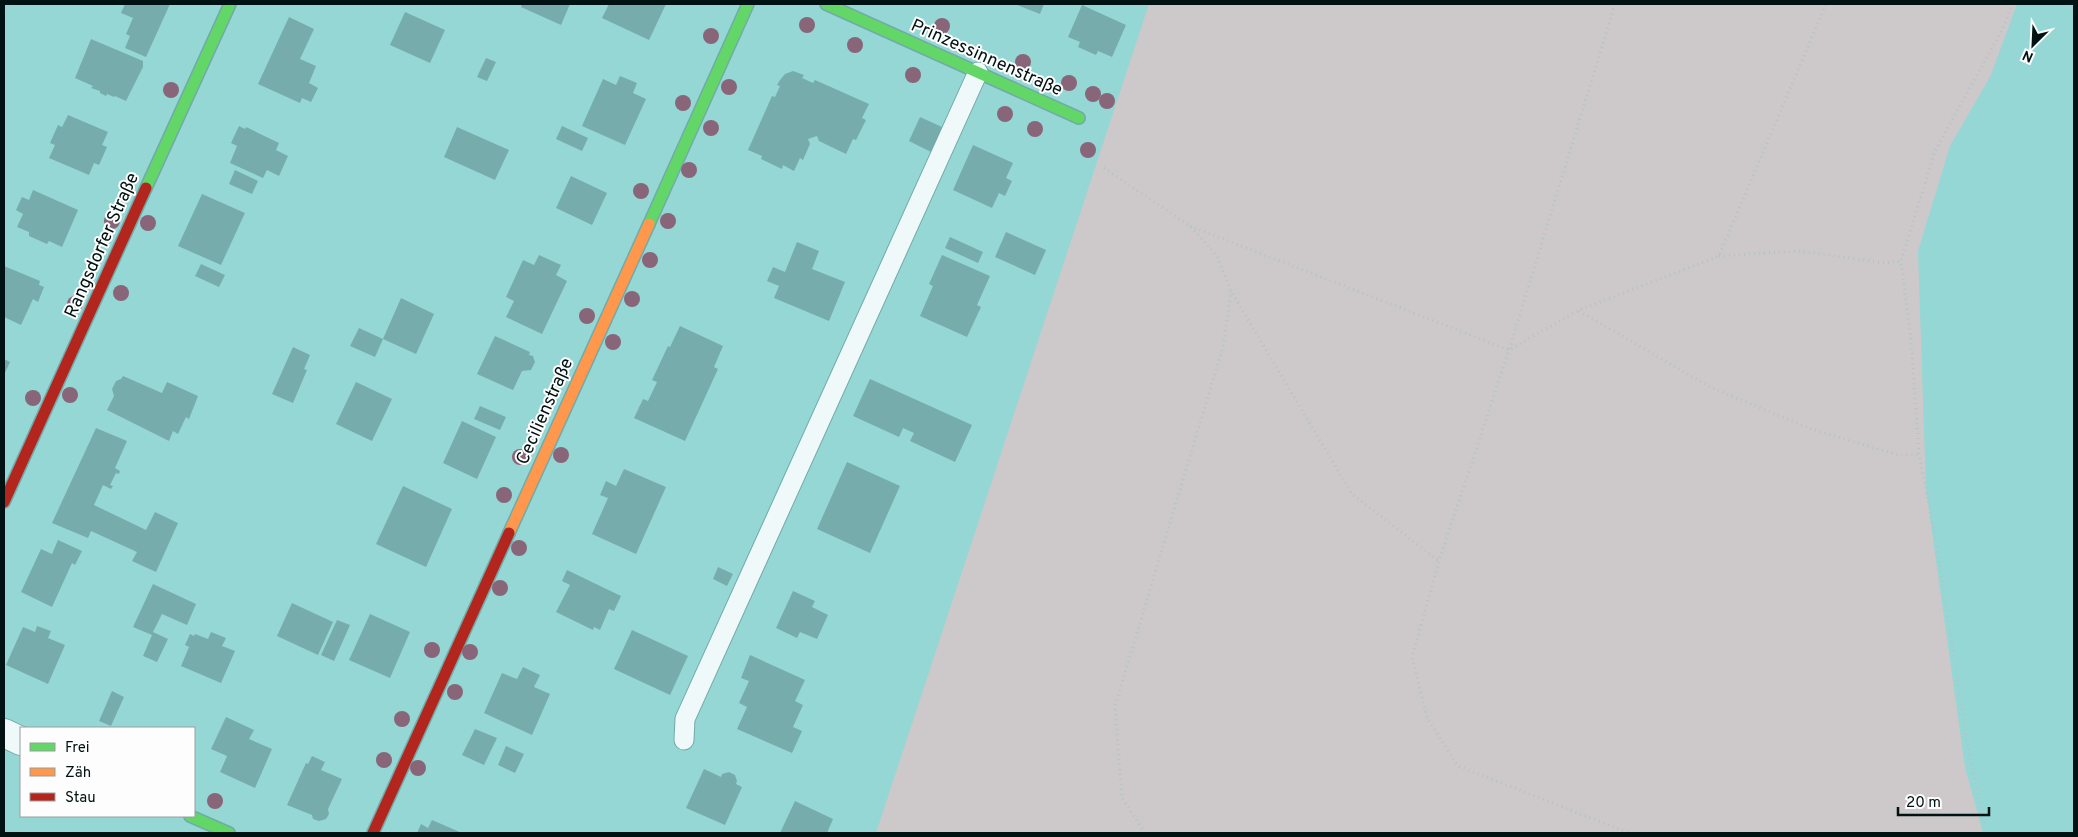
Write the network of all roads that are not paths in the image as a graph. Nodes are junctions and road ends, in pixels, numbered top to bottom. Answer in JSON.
{"nodes":[{"id":1,"x":230,"y":4,"type":"edge"},
{"id":2,"x":748,"y":4,"type":"edge"},
{"id":3,"x":826,"y":4,"type":"edge"},
{"id":4,"x":978,"y":72,"type":"junction"},
{"id":5,"x":1079,"y":118,"type":"dead end"},
{"id":6,"x":4,"y":502,"type":"edge"},
{"id":7,"x":4,"y":733,"type":"edge"},
{"id":8,"x":684,"y":740,"type":"dead end"},
{"id":9,"x":20,"y":741,"type":"edge"},
{"id":10,"x":192,"y":817,"type":"edge"},
{"id":11,"x":229,"y":833,"type":"edge"},
{"id":12,"x":373,"y":833,"type":"edge"}],
"edges":[{"from":1,"to":6,"type":"street","name":"Rangsdorfer Straße"},
{"from":2,"to":12,"type":"street","name":"Cecilienstraße"},
{"from":3,"to":4,"type":"street","name":"Prinzessinnenstraße"},
{"from":4,"to":5,"type":"street","name":"Prinzessinnenstraße"},
{"from":4,"to":8,"type":"lane"},
{"from":7,"to":9,"type":"street"},
{"from":10,"to":11,"type":"street"}]}
